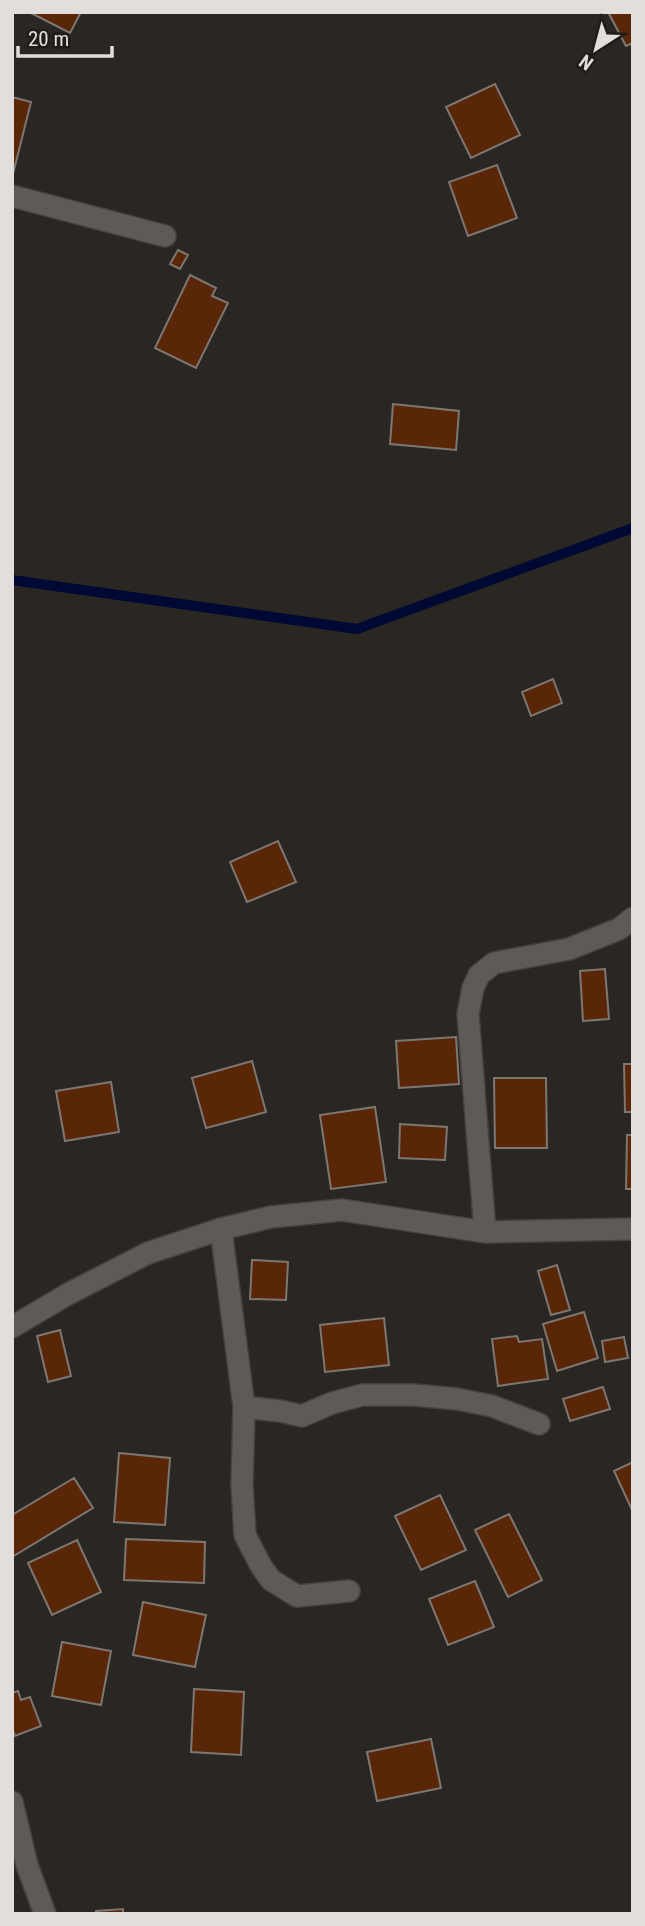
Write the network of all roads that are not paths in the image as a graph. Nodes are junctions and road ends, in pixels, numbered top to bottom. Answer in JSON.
{"nodes":[{"id":1,"x":12,"y":196,"type":"edge"},
{"id":2,"x":165,"y":236,"type":"dead end"},
{"id":3,"x":633,"y":918,"type":"edge"},
{"id":4,"x":221,"y":1228,"type":"junction"},
{"id":5,"x":633,"y":1229,"type":"edge"},
{"id":6,"x":485,"y":1232,"type":"junction"},
{"id":7,"x":12,"y":1327,"type":"edge"},
{"id":8,"x":244,"y":1407,"type":"junction"},
{"id":9,"x":539,"y":1424,"type":"dead end"},
{"id":10,"x":349,"y":1591,"type":"dead end"},
{"id":11,"x":12,"y":1802,"type":"edge"},
{"id":12,"x":20,"y":1862,"type":"edge"},
{"id":13,"x":44,"y":1914,"type":"edge"}],
"edges":[{"from":1,"to":2,"type":"street"},
{"from":3,"to":6,"type":"street"},
{"from":4,"to":6,"type":"street"},
{"from":4,"to":7,"type":"street"},
{"from":4,"to":8,"type":"street"},
{"from":5,"to":6,"type":"street"},
{"from":8,"to":9,"type":"street"},
{"from":8,"to":10,"type":"street"},
{"from":11,"to":12,"type":"street"},
{"from":12,"to":13,"type":"street"}]}
